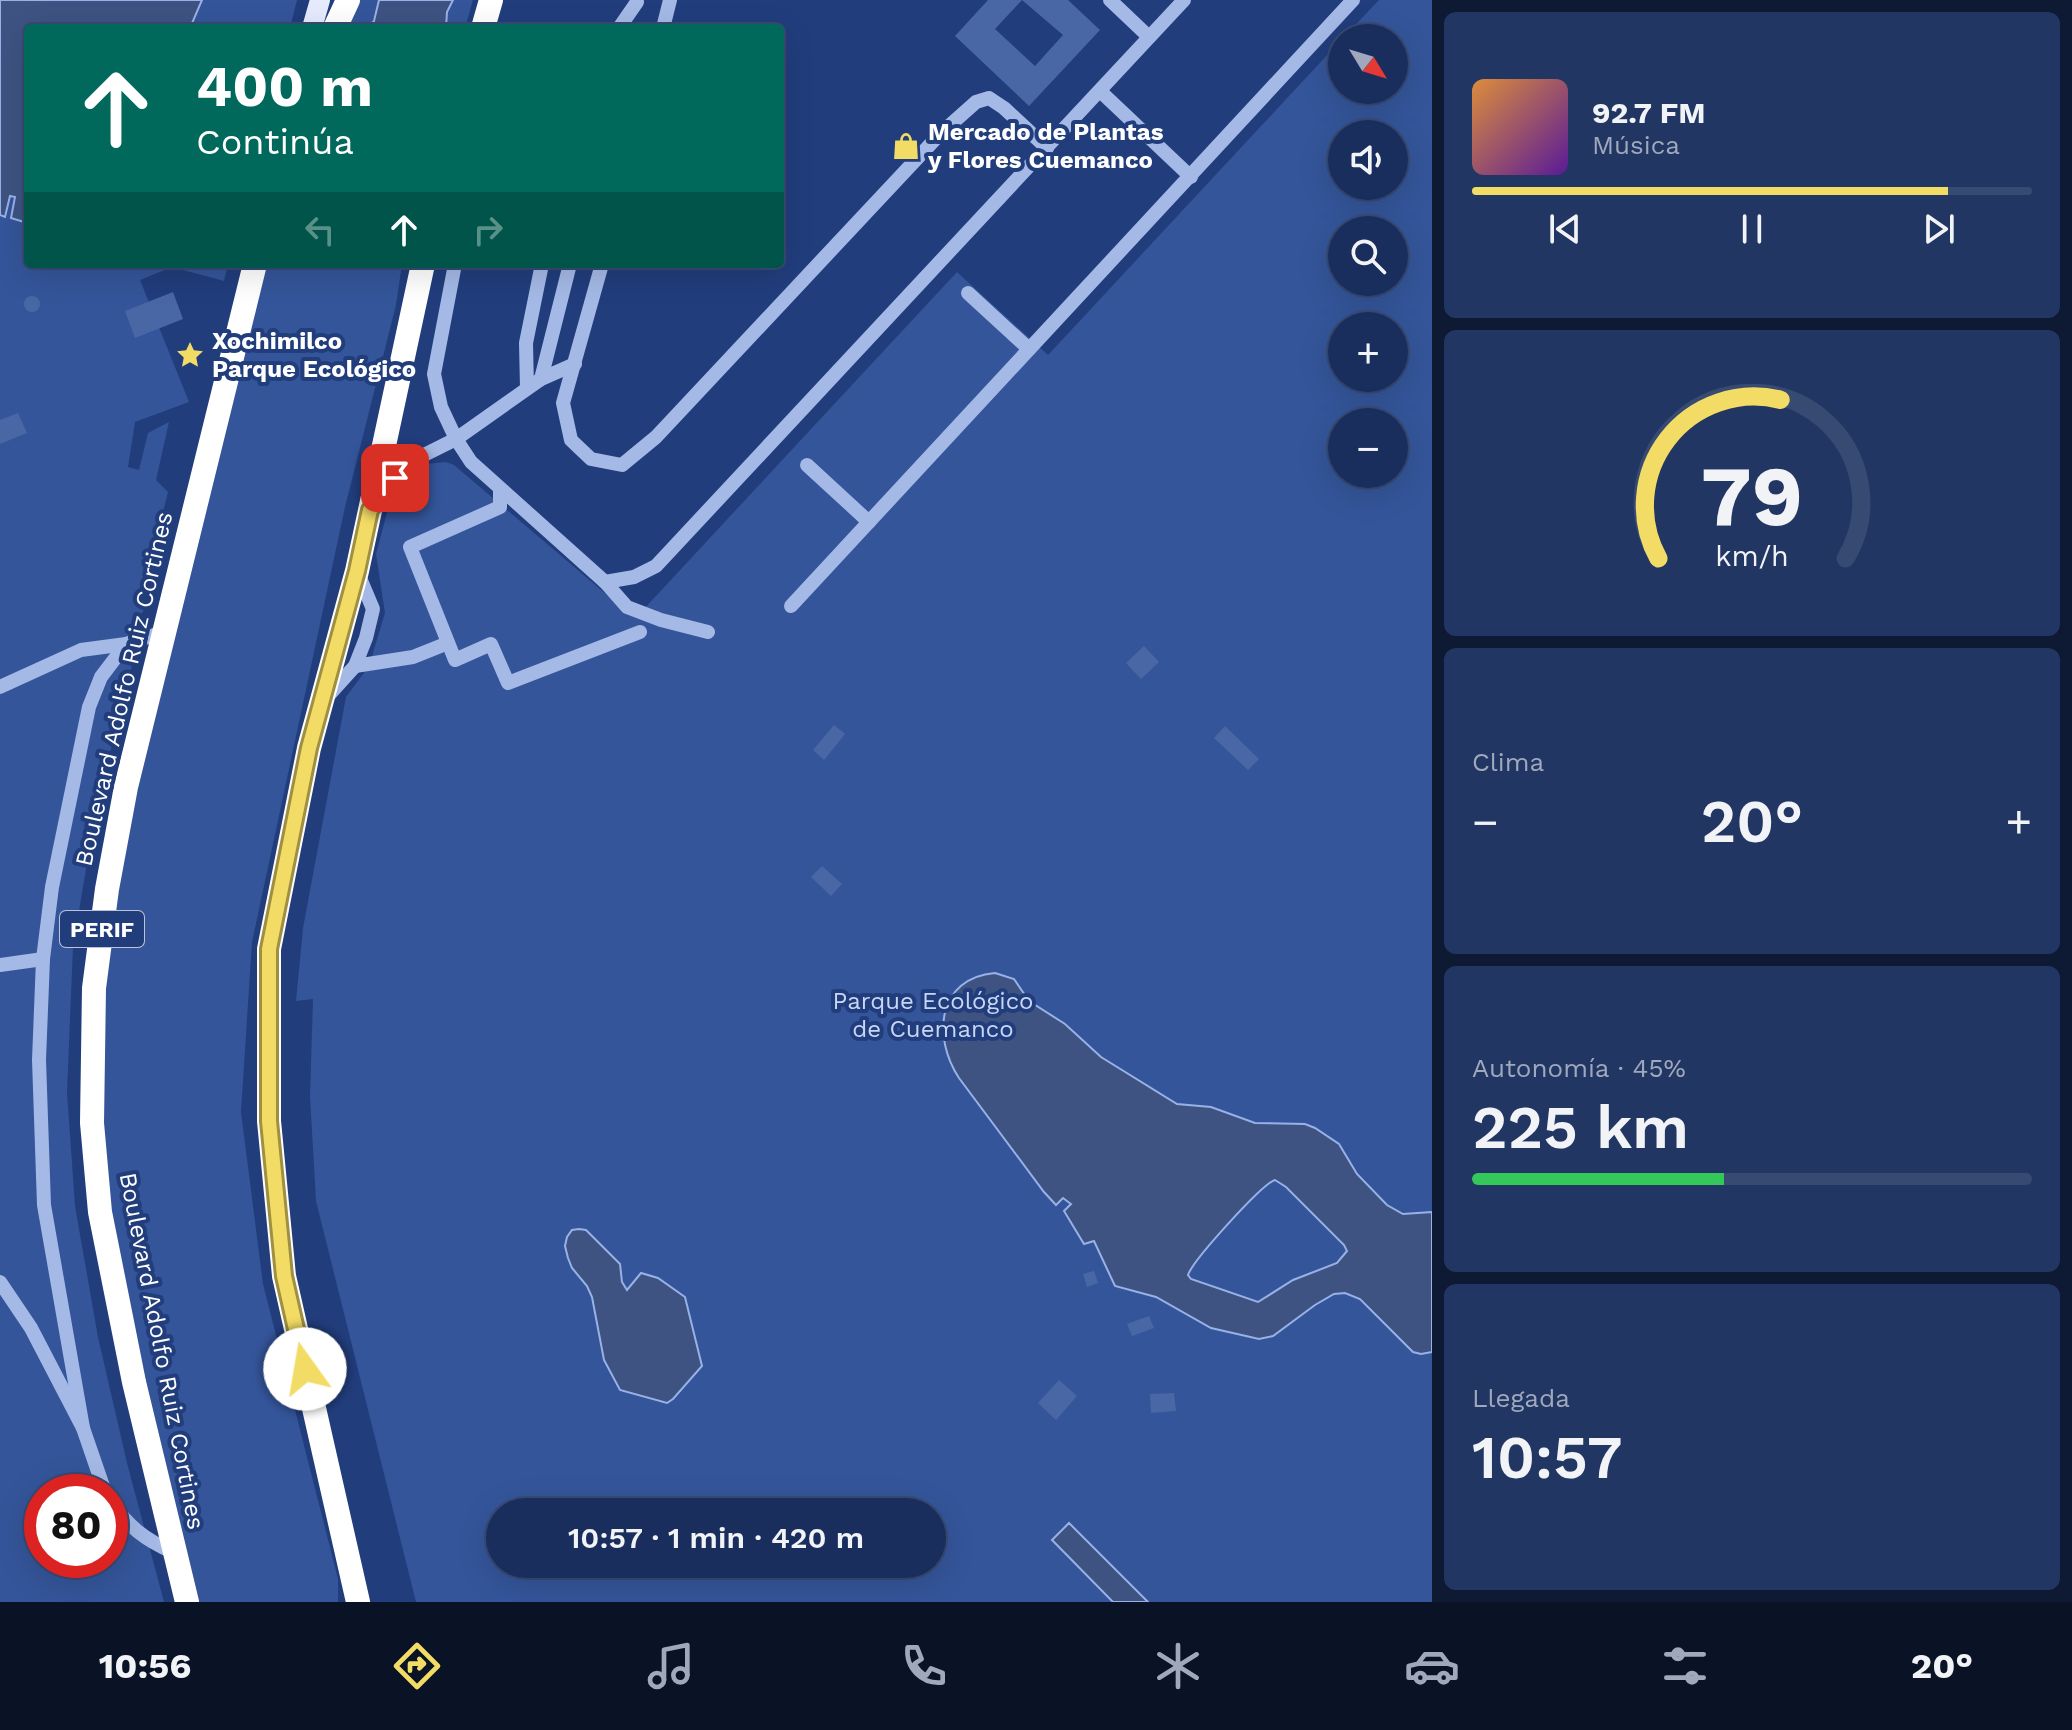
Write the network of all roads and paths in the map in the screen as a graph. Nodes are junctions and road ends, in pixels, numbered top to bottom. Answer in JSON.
{"nodes":[{"id":1,"x":320,"y":0,"type":"edge"},
{"id":2,"x":348,"y":0,"type":"edge"},
{"id":3,"x":491,"y":0,"type":"edge"},
{"id":4,"x":670,"y":0,"type":"edge"},
{"id":5,"x":1110,"y":0,"type":"edge"},
{"id":6,"x":1184,"y":0,"type":"edge"},
{"id":7,"x":637,"y":1,"type":"edge"},
{"id":8,"x":1350,"y":1,"type":"edge"},
{"id":9,"x":313,"y":24,"type":"edge"},
{"id":10,"x":337,"y":24,"type":"edge"},
{"id":11,"x":484,"y":24,"type":"edge"},
{"id":12,"x":622,"y":24,"type":"edge"},
{"id":13,"x":631,"y":24,"type":"edge"},
{"id":14,"x":664,"y":24,"type":"edge"},
{"id":15,"x":1149,"y":37,"type":"junction"},
{"id":16,"x":1100,"y":91,"type":"junction"},
{"id":17,"x":1047,"y":148,"type":"junction"},
{"id":18,"x":1191,"y":177,"type":"junction"},
{"id":19,"x":254,"y":268,"type":"edge"},
{"id":20,"x":422,"y":268,"type":"edge"},
{"id":21,"x":454,"y":268,"type":"edge"},
{"id":22,"x":541,"y":268,"type":"edge"},
{"id":23,"x":570,"y":268,"type":"edge"},
{"id":24,"x":601,"y":268,"type":"edge"},
{"id":25,"x":968,"y":293,"type":"dead end"},
{"id":26,"x":1029,"y":349,"type":"junction"},
{"id":27,"x":575,"y":364,"type":"junction"},
{"id":28,"x":541,"y":379,"type":"junction"},
{"id":29,"x":527,"y":388,"type":"junction"},
{"id":30,"x":456,"y":439,"type":"junction"},
{"id":31,"x":807,"y":465,"type":"dead end"},
{"id":32,"x":500,"y":489,"type":"junction"},
{"id":33,"x":370,"y":510,"type":"junction"},
{"id":34,"x":869,"y":522,"type":"junction"},
{"id":35,"x":357,"y":571,"type":"junction"},
{"id":36,"x":605,"y":582,"type":"junction"},
{"id":37,"x":791,"y":606,"type":"dead end"},
{"id":38,"x":164,"y":632,"type":"junction"},
{"id":39,"x":640,"y":632,"type":"dead end"},
{"id":40,"x":708,"y":632,"type":"dead end"},
{"id":41,"x":448,"y":643,"type":"junction"},
{"id":42,"x":126,"y":644,"type":"junction"},
{"id":43,"x":355,"y":666,"type":"junction"},
{"id":44,"x":0,"y":687,"type":"edge"},
{"id":45,"x":321,"y":704,"type":"junction"},
{"id":46,"x":43,"y":959,"type":"junction"},
{"id":47,"x":0,"y":965,"type":"edge"},
{"id":48,"x":0,"y":1282,"type":"edge"},
{"id":49,"x":83,"y":1428,"type":"junction"},
{"id":50,"x":99,"y":1474,"type":"edge"},
{"id":51,"x":128,"y":1520,"type":"edge"},
{"id":52,"x":173,"y":1552,"type":"junction"},
{"id":53,"x":350,"y":1590,"type":"edge"},
{"id":54,"x":187,"y":1602,"type":"edge"},
{"id":55,"x":358,"y":1602,"type":"edge"}],
"edges":[{"from":1,"to":9,"type":"main road"},
{"from":2,"to":10,"type":"highway"},
{"from":3,"to":11,"type":"highway"},
{"from":4,"to":14,"type":"street"},
{"from":5,"to":15,"type":"street"},
{"from":6,"to":15,"type":"street"},
{"from":7,"to":12,"type":"street"},
{"from":7,"to":13,"type":"street"},
{"from":8,"to":18,"type":"street"},
{"from":15,"to":16,"type":"street"},
{"from":16,"to":17,"type":"street"},
{"from":16,"to":18,"type":"street"},
{"from":17,"to":27,"type":"street"},
{"from":17,"to":36,"type":"street"},
{"from":18,"to":26,"type":"street"},
{"from":19,"to":38,"type":"highway","name":"Boulevard Adolfo Ruiz Cortines","number":"PERIF"},
{"from":20,"to":33,"type":"highway"},
{"from":21,"to":30,"type":"street"},
{"from":22,"to":29,"type":"street"},
{"from":23,"to":28,"type":"street"},
{"from":24,"to":27,"type":"street"},
{"from":25,"to":26,"type":"street"},
{"from":26,"to":34,"type":"street"},
{"from":27,"to":28,"type":"street"},
{"from":28,"to":29,"type":"street"},
{"from":29,"to":30,"type":"street"},
{"from":30,"to":32,"type":"street"},
{"from":30,"to":33,"type":"street"},
{"from":31,"to":34,"type":"street"},
{"from":32,"to":36,"type":"street"},
{"from":32,"to":41,"type":"street"},
{"from":33,"to":35,"type":"highway"},
{"from":34,"to":37,"type":"street"},
{"from":35,"to":43,"type":"street"},
{"from":35,"to":45,"type":"highway"},
{"from":36,"to":40,"type":"street"},
{"from":38,"to":42,"type":"street"},
{"from":38,"to":52,"type":"highway","name":"Boulevard Adolfo Ruiz Cortines","number":"PERIF"},
{"from":39,"to":41,"type":"street"},
{"from":41,"to":43,"type":"street"},
{"from":42,"to":44,"type":"street"},
{"from":42,"to":46,"type":"street"},
{"from":43,"to":45,"type":"street"},
{"from":45,"to":53,"type":"highway"},
{"from":46,"to":47,"type":"street"},
{"from":46,"to":49,"type":"street"},
{"from":48,"to":49,"type":"street"},
{"from":49,"to":50,"type":"street"},
{"from":51,"to":52,"type":"street"},
{"from":52,"to":54,"type":"highway","name":"Boulevard Adolfo Ruiz Cortines","number":"PERIF"},
{"from":53,"to":55,"type":"highway"}]}
